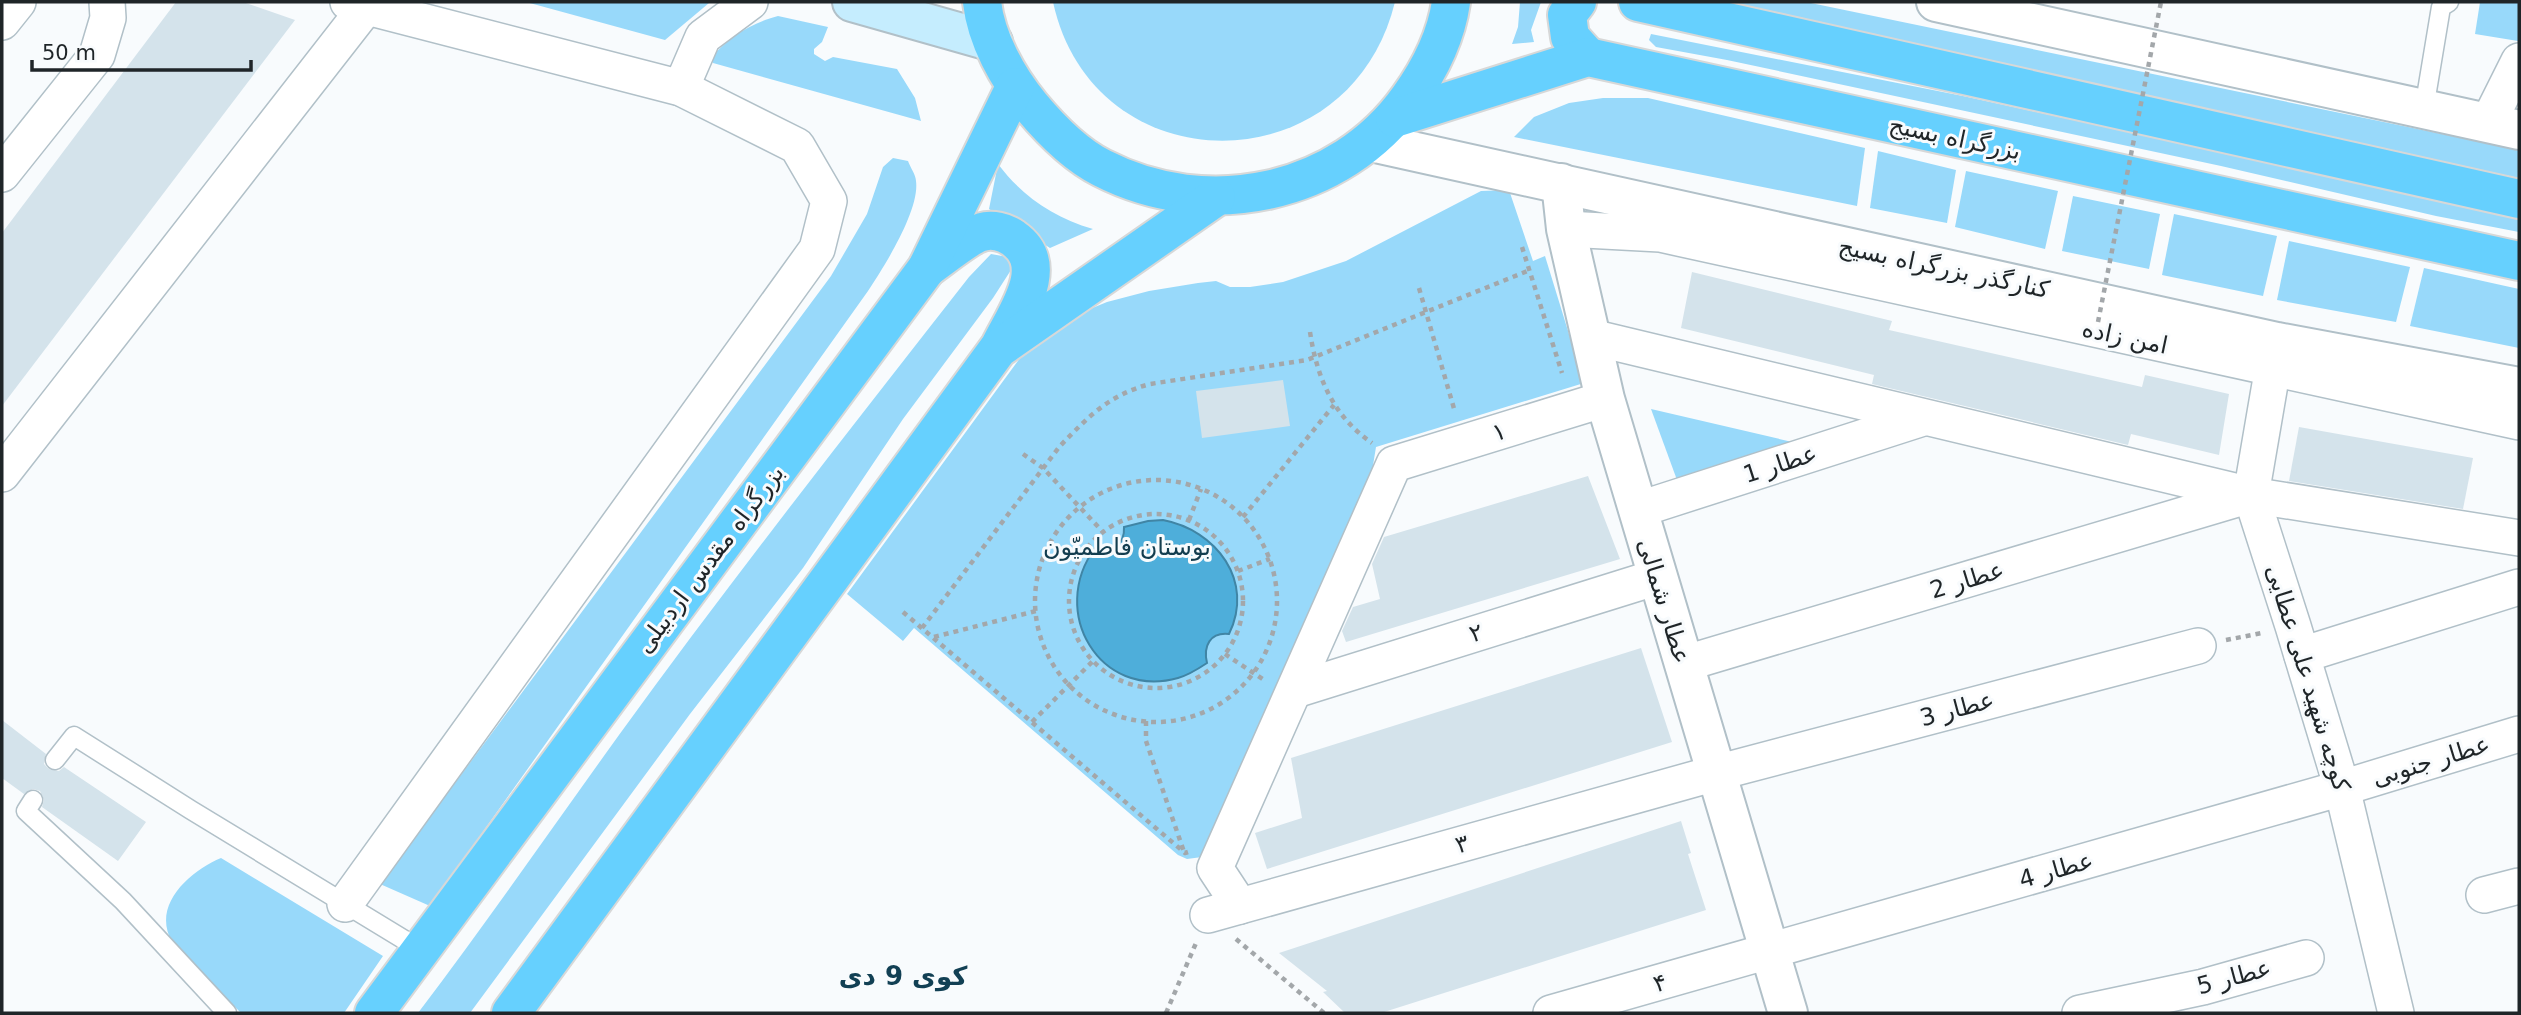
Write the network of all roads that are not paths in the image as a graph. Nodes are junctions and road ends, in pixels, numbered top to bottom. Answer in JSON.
{"nodes":[{"id":1,"x":18,"y":2,"type":"edge"},
{"id":2,"x":107,"y":2,"type":"edge"},
{"id":3,"x":750,"y":2,"type":"edge"},
{"id":4,"x":852,"y":2,"type":"edge"},
{"id":5,"x":1451,"y":2,"type":"edge"},
{"id":6,"x":1577,"y":2,"type":"edge"},
{"id":7,"x":1638,"y":2,"type":"edge"},
{"id":8,"x":1936,"y":2,"type":"edge"},
{"id":9,"x":357,"y":4,"type":"edge"},
{"id":10,"x":2442,"y":4,"type":"edge"},
{"id":11,"x":983,"y":13,"type":"edge"},
{"id":12,"x":2,"y":22,"type":"edge"},
{"id":13,"x":1588,"y":57,"type":"junction"},
{"id":14,"x":2519,"y":61,"type":"edge"},
{"id":15,"x":1015,"y":86,"type":"junction"},
{"id":16,"x":681,"y":88,"type":"junction"},
{"id":17,"x":2424,"y":109,"type":"junction"},
{"id":18,"x":2504,"y":127,"type":"edge"},
{"id":19,"x":1383,"y":130,"type":"junction"},
{"id":20,"x":2,"y":174,"type":"edge"},
{"id":21,"x":1561,"y":183,"type":"junction"},
{"id":22,"x":1216,"y":197,"type":"junction"},
{"id":23,"x":2519,"y":200,"type":"edge"},
{"id":24,"x":1566,"y":229,"type":"junction"},
{"id":25,"x":2519,"y":261,"type":"edge"},
{"id":26,"x":927,"y":268,"type":"junction"},
{"id":27,"x":1591,"y":337,"type":"junction"},
{"id":28,"x":998,"y":349,"type":"junction"},
{"id":29,"x":2275,"y":356,"type":"junction"},
{"id":30,"x":2519,"y":387,"type":"edge"},
{"id":31,"x":1605,"y":399,"type":"junction"},
{"id":32,"x":1923,"y":418,"type":"junction"},
{"id":33,"x":2519,"y":422,"type":"edge"},
{"id":34,"x":2,"y":474,"type":"edge"},
{"id":35,"x":2251,"y":495,"type":"junction"},
{"id":36,"x":1637,"y":510,"type":"junction"},
{"id":37,"x":2519,"y":538,"type":"edge"},
{"id":38,"x":1657,"y":577,"type":"junction"},
{"id":39,"x":2519,"y":587,"type":"edge"},
{"id":40,"x":2298,"y":641,"type":"junction"},
{"id":41,"x":2198,"y":646,"type":"road end"},
{"id":42,"x":1683,"y":664,"type":"junction"},
{"id":43,"x":1295,"y":690,"type":"junction"},
{"id":44,"x":2519,"y":734,"type":"edge"},
{"id":45,"x":55,"y":761,"type":"dead end"},
{"id":46,"x":1716,"y":773,"type":"junction"},
{"id":47,"x":2342,"y":788,"type":"junction"},
{"id":48,"x":33,"y":800,"type":"dead end"},
{"id":49,"x":2519,"y":886,"type":"edge"},
{"id":50,"x":2484,"y":895,"type":"dead end"},
{"id":51,"x":345,"y":904,"type":"junction"},
{"id":52,"x":421,"y":950,"type":"junction"},
{"id":53,"x":1770,"y":952,"type":"junction"},
{"id":54,"x":2306,"y":958,"type":"dead end"},
{"id":55,"x":2207,"y":1000,"type":"edge"},
{"id":56,"x":228,"y":1013,"type":"edge"},
{"id":57,"x":374,"y":1013,"type":"edge"},
{"id":58,"x":511,"y":1013,"type":"edge"},
{"id":59,"x":1551,"y":1013,"type":"edge"},
{"id":60,"x":1788,"y":1013,"type":"edge"},
{"id":61,"x":2080,"y":1013,"type":"edge"},
{"id":62,"x":2396,"y":1013,"type":"edge"}],
"edges":[{"from":1,"to":12,"type":"street"},
{"from":2,"to":20,"type":"street"},
{"from":3,"to":16,"type":"street"},
{"from":4,"to":11,"type":"main road"},
{"from":5,"to":19,"type":"highway"},
{"from":6,"to":13,"type":"highway"},
{"from":7,"to":23,"type":"highway"},
{"from":8,"to":17,"type":"street"},
{"from":9,"to":16,"type":"street"},
{"from":9,"to":34,"type":"street"},
{"from":10,"to":17,"type":"lane"},
{"from":11,"to":15,"type":"highway"},
{"from":13,"to":19,"type":"highway","name":"بزرگراه بسیج"},
{"from":13,"to":25,"type":"highway","name":"بزرگراه بسیج"},
{"from":14,"to":18,"type":"street"},
{"from":15,"to":22,"type":"highway"},
{"from":15,"to":26,"type":"highway","name":"بزرگراه مقدس اردبیلی"},
{"from":16,"to":51,"type":"street"},
{"from":17,"to":18,"type":"street"},
{"from":19,"to":21,"type":"street","name":"کنارگذر بزرگراه بسیج"},
{"from":19,"to":22,"type":"highway"},
{"from":21,"to":24,"type":"street","name":"عطار شمالی"},
{"from":21,"to":29,"type":"street","name":"کنارگذر بزرگراه بسیج"},
{"from":22,"to":28,"type":"highway"},
{"from":24,"to":27,"type":"street","name":"عطار شمالی"},
{"from":24,"to":29,"type":"street","name":"امن زاده"},
{"from":26,"to":28,"type":"highway"},
{"from":26,"to":52,"type":"highway","name":"بزرگراه مقدس اردبیلی"},
{"from":27,"to":31,"type":"street","name":"عطار شمالی"},
{"from":27,"to":32,"type":"street"},
{"from":28,"to":58,"type":"highway"},
{"from":29,"to":30,"type":"street","name":"کنارگذر بزرگراه بسیج"},
{"from":29,"to":33,"type":"street","name":"امن زاده"},
{"from":29,"to":35,"type":"street","name":"کوچه شهید علی عطایی"},
{"from":31,"to":36,"type":"street","name":"عطار شمالی"},
{"from":31,"to":43,"type":"street","name":"۱"},
{"from":32,"to":35,"type":"street"},
{"from":32,"to":36,"type":"street","name":"عطار 1"},
{"from":35,"to":37,"type":"street"},
{"from":35,"to":40,"type":"street","name":"کوچه شهید علی عطایی"},
{"from":35,"to":42,"type":"street","name":"عطار 2"},
{"from":36,"to":38,"type":"street","name":"عطار شمالی"},
{"from":38,"to":42,"type":"street","name":"عطار شمالی"},
{"from":38,"to":43,"type":"street","name":"۲"},
{"from":39,"to":40,"type":"street"},
{"from":40,"to":47,"type":"street","name":"کوچه شهید علی عطایی"},
{"from":41,"to":46,"type":"street","name":"عطار 3"},
{"from":42,"to":46,"type":"street","name":"عطار شمالی"},
{"from":43,"to":46,"type":"street","name":"۳"},
{"from":44,"to":47,"type":"street","name":"عطار جنوبی"},
{"from":45,"to":51,"type":"lane"},
{"from":46,"to":53,"type":"street","name":"عطار شمالی"},
{"from":47,"to":53,"type":"street","name":"عطار 4"},
{"from":47,"to":62,"type":"street","name":"کوچه شهید علی عطایی"},
{"from":48,"to":56,"type":"lane"},
{"from":49,"to":50,"type":"street"},
{"from":51,"to":52,"type":"lane"},
{"from":52,"to":57,"type":"highway","name":"بزرگراه مقدس اردبیلی"},
{"from":53,"to":59,"type":"street","name":"۴"},
{"from":53,"to":60,"type":"street","name":"عطار شمالی"},
{"from":54,"to":55,"type":"street","name":"عطار 5"},
{"from":55,"to":61,"type":"street","name":"عطار 5"}]}
